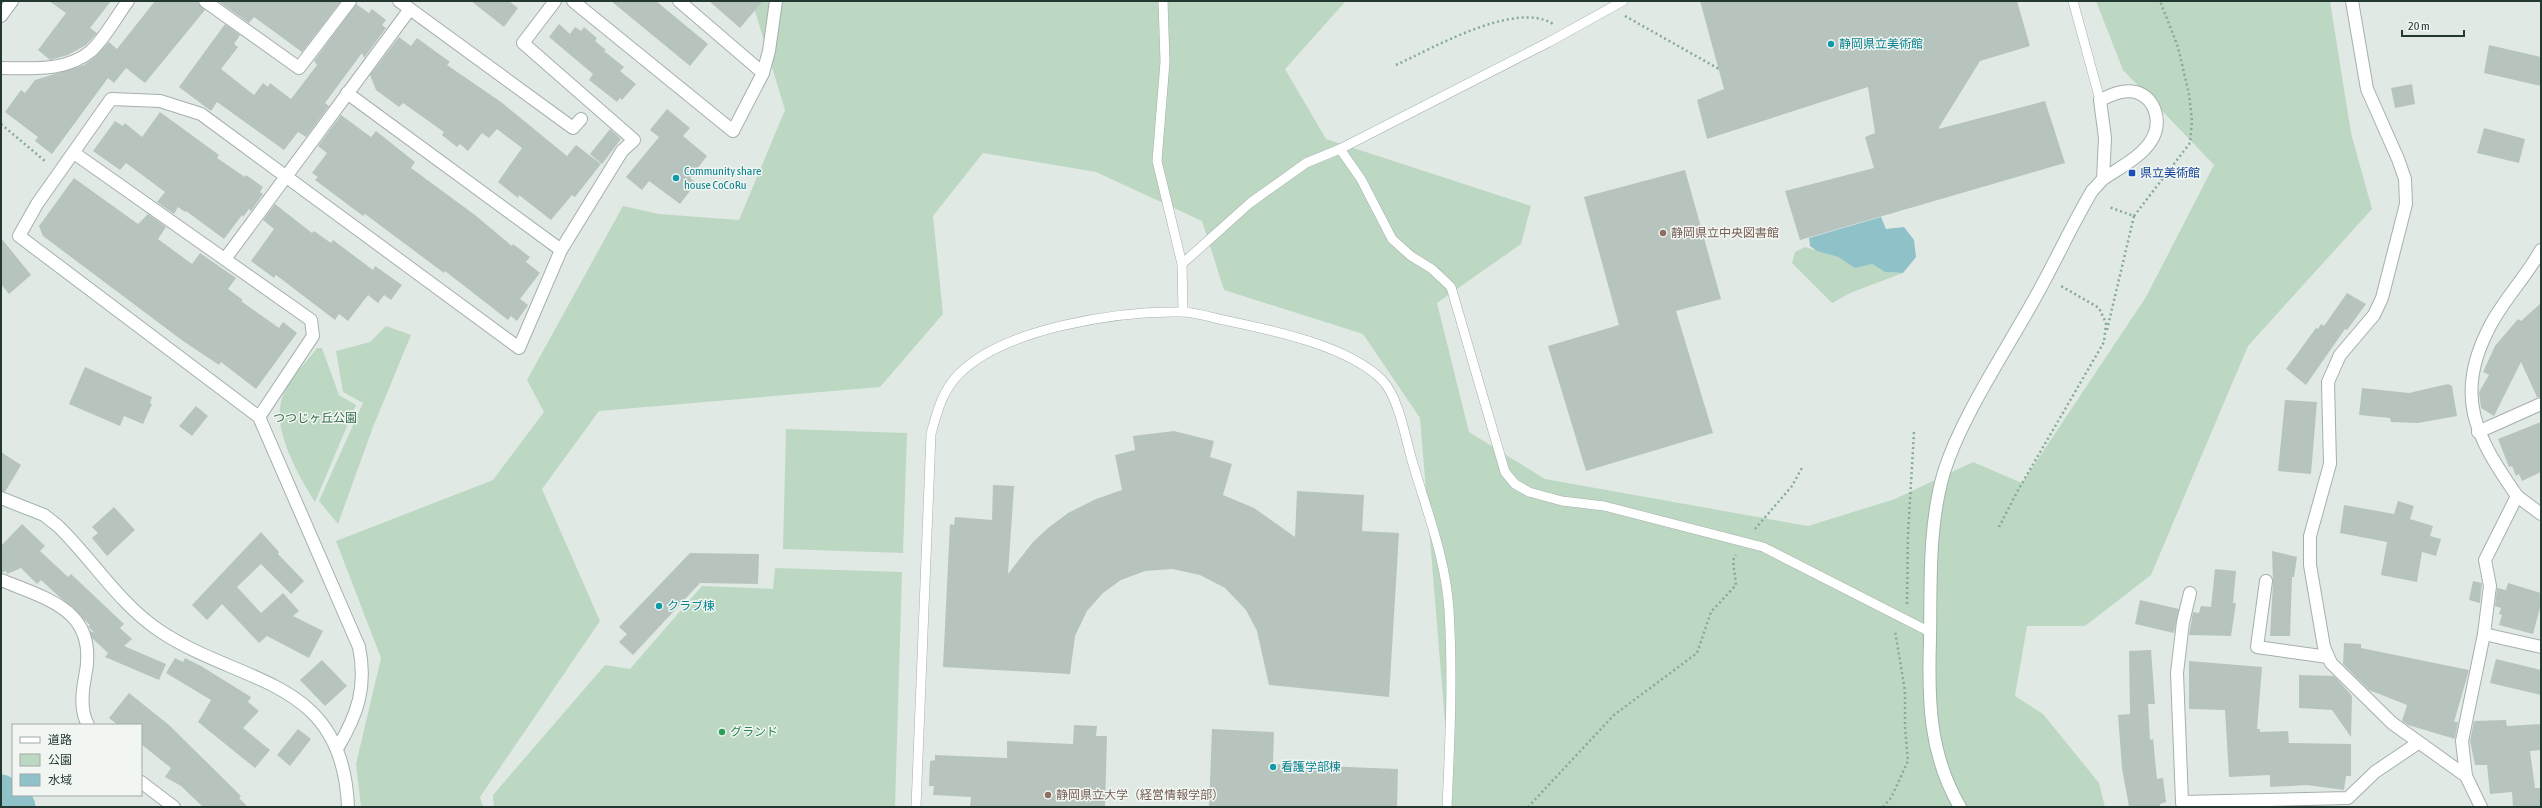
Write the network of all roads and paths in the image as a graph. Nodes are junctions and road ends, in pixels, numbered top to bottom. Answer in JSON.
{"nodes":[{"id":1,"x":12,"y":1,"type":"edge"},
{"id":2,"x":128,"y":1,"type":"edge"},
{"id":3,"x":205,"y":1,"type":"edge"},
{"id":4,"x":350,"y":1,"type":"edge"},
{"id":5,"x":399,"y":1,"type":"edge"},
{"id":6,"x":555,"y":1,"type":"edge"},
{"id":7,"x":573,"y":1,"type":"edge"},
{"id":8,"x":679,"y":1,"type":"edge"},
{"id":9,"x":776,"y":1,"type":"edge"},
{"id":10,"x":1163,"y":1,"type":"edge"},
{"id":11,"x":1623,"y":1,"type":"edge"},
{"id":12,"x":2073,"y":1,"type":"edge"},
{"id":13,"x":2352,"y":1,"type":"edge"},
{"id":14,"x":1611,"y":8,"type":"junction"},
{"id":15,"x":410,"y":9,"type":"junction"},
{"id":16,"x":1532,"y":12,"type":"dead end"},
{"id":17,"x":1,"y":16,"type":"edge"},
{"id":18,"x":1472,"y":25,"type":"dead end"},
{"id":19,"x":1561,"y":36,"type":"junction"},
{"id":20,"x":1396,"y":65,"type":"dead end"},
{"id":21,"x":1,"y":68,"type":"edge"},
{"id":22,"x":1719,"y":69,"type":"dead end"},
{"id":23,"x":763,"y":73,"type":"junction"},
{"id":24,"x":347,"y":93,"type":"junction"},
{"id":25,"x":2100,"y":100,"type":"junction"},
{"id":26,"x":581,"y":119,"type":"dead end"},
{"id":27,"x":1,"y":124,"type":"edge"},
{"id":28,"x":1340,"y":149,"type":"junction"},
{"id":29,"x":74,"y":153,"type":"junction"},
{"id":30,"x":58,"y":172,"type":"junction"},
{"id":31,"x":286,"y":176,"type":"junction"},
{"id":32,"x":2103,"y":179,"type":"junction"},
{"id":33,"x":2109,"y":207,"type":"dead end"},
{"id":34,"x":561,"y":250,"type":"junction"},
{"id":35,"x":2541,"y":250,"type":"edge"},
{"id":36,"x":225,"y":259,"type":"junction"},
{"id":37,"x":1182,"y":264,"type":"junction"},
{"id":38,"x":2536,"y":266,"type":"edge"},
{"id":39,"x":2046,"y":278,"type":"junction"},
{"id":40,"x":1183,"y":312,"type":"junction"},
{"id":41,"x":2104,"y":342,"type":"junction"},
{"id":42,"x":2541,"y":404,"type":"edge"},
{"id":43,"x":259,"y":417,"type":"junction"},
{"id":44,"x":1914,"y":432,"type":"dead end"},
{"id":45,"x":2478,"y":432,"type":"junction"},
{"id":46,"x":1803,"y":466,"type":"dead end"},
{"id":47,"x":2517,"y":496,"type":"junction"},
{"id":48,"x":1,"y":498,"type":"edge"},
{"id":49,"x":2541,"y":514,"type":"edge"},
{"id":50,"x":2000,"y":527,"type":"dead end"},
{"id":51,"x":1744,"y":541,"type":"junction"},
{"id":52,"x":1,"y":580,"type":"edge"},
{"id":53,"x":2266,"y":581,"type":"dead end"},
{"id":54,"x":2190,"y":593,"type":"dead end"},
{"id":55,"x":1894,"y":613,"type":"junction"},
{"id":56,"x":1930,"y":632,"type":"junction"},
{"id":57,"x":2484,"y":634,"type":"junction"},
{"id":58,"x":2541,"y":647,"type":"edge"},
{"id":59,"x":2328,"y":657,"type":"junction"},
{"id":60,"x":88,"y":724,"type":"edge"},
{"id":61,"x":2418,"y":743,"type":"junction"},
{"id":62,"x":338,"y":747,"type":"junction"},
{"id":63,"x":2466,"y":776,"type":"junction"},
{"id":64,"x":142,"y":783,"type":"edge"},
{"id":65,"x":2182,"y":804,"type":"edge"},
{"id":66,"x":2305,"y":804,"type":"edge"},
{"id":67,"x":174,"y":807,"type":"edge"},
{"id":68,"x":348,"y":807,"type":"edge"},
{"id":69,"x":916,"y":807,"type":"edge"},
{"id":70,"x":1447,"y":807,"type":"edge"},
{"id":71,"x":1528,"y":807,"type":"edge"},
{"id":72,"x":1883,"y":807,"type":"edge"},
{"id":73,"x":1960,"y":807,"type":"edge"},
{"id":74,"x":2481,"y":807,"type":"edge"}],
"edges":[{"from":1,"to":17,"type":"street"},
{"from":2,"to":21,"type":"street"},
{"from":3,"to":4,"type":"street"},
{"from":5,"to":15,"type":"street"},
{"from":6,"to":34,"type":"street"},
{"from":7,"to":23,"type":"street"},
{"from":8,"to":23,"type":"street"},
{"from":9,"to":23,"type":"street"},
{"from":10,"to":37,"type":"lane"},
{"from":11,"to":14,"type":"lane"},
{"from":12,"to":25,"type":"lane"},
{"from":13,"to":59,"type":"street"},
{"from":14,"to":19,"type":"lane"},
{"from":14,"to":22,"type":"path"},
{"from":15,"to":24,"type":"street"},
{"from":15,"to":26,"type":"street"},
{"from":16,"to":19,"type":"path"},
{"from":18,"to":20,"type":"path"},
{"from":19,"to":28,"type":"lane"},
{"from":24,"to":31,"type":"street"},
{"from":24,"to":34,"type":"street"},
{"from":25,"to":32,"type":"street"},
{"from":25,"to":32,"type":"street"},
{"from":27,"to":30,"type":"path"},
{"from":28,"to":37,"type":"lane"},
{"from":28,"to":51,"type":"lane"},
{"from":29,"to":30,"type":"street"},
{"from":29,"to":31,"type":"street"},
{"from":29,"to":36,"type":"street"},
{"from":30,"to":43,"type":"street"},
{"from":31,"to":34,"type":"street"},
{"from":31,"to":36,"type":"street"},
{"from":32,"to":39,"type":"street"},
{"from":33,"to":41,"type":"path"},
{"from":35,"to":38,"type":"street"},
{"from":36,"to":43,"type":"street"},
{"from":37,"to":40,"type":"lane"},
{"from":38,"to":45,"type":"street"},
{"from":39,"to":41,"type":"path"},
{"from":39,"to":56,"type":"street"},
{"from":40,"to":69,"type":"lane"},
{"from":40,"to":70,"type":"lane"},
{"from":41,"to":50,"type":"path"},
{"from":42,"to":45,"type":"street"},
{"from":43,"to":62,"type":"street"},
{"from":44,"to":55,"type":"path"},
{"from":45,"to":47,"type":"street"},
{"from":46,"to":51,"type":"path"},
{"from":47,"to":49,"type":"street"},
{"from":47,"to":57,"type":"street"},
{"from":48,"to":62,"type":"street"},
{"from":51,"to":55,"type":"lane"},
{"from":51,"to":71,"type":"path"},
{"from":52,"to":60,"type":"street"},
{"from":53,"to":59,"type":"street"},
{"from":54,"to":65,"type":"street"},
{"from":55,"to":56,"type":"lane"},
{"from":55,"to":72,"type":"path"},
{"from":56,"to":73,"type":"street"},
{"from":57,"to":58,"type":"street"},
{"from":57,"to":63,"type":"street"},
{"from":59,"to":61,"type":"street"},
{"from":61,"to":63,"type":"street"},
{"from":61,"to":66,"type":"street"},
{"from":62,"to":68,"type":"street"},
{"from":63,"to":74,"type":"street"},
{"from":64,"to":67,"type":"street"},
{"from":65,"to":66,"type":"street"}]}
